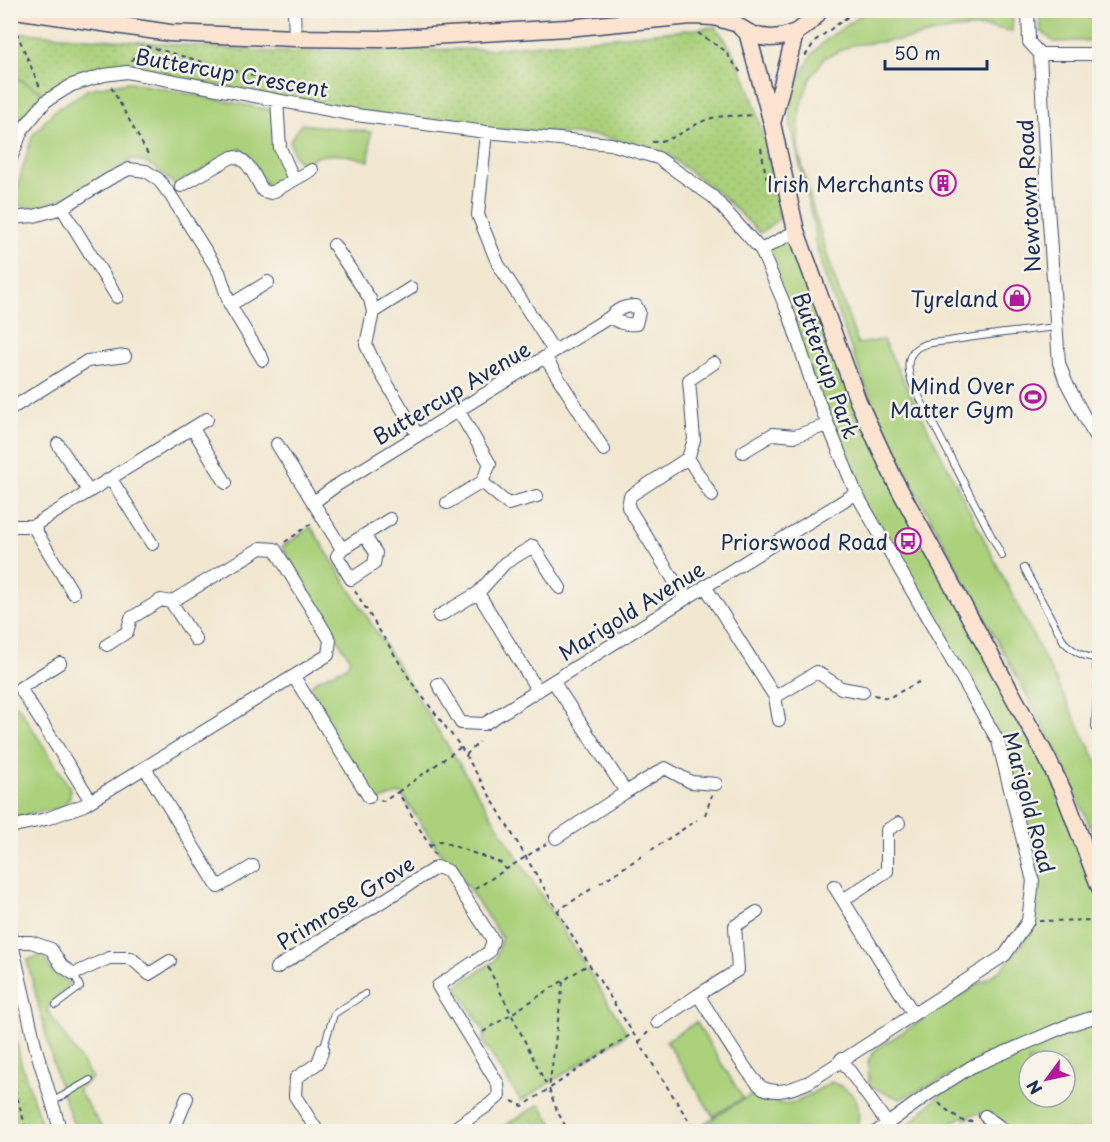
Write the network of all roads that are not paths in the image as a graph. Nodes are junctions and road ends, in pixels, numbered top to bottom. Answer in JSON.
{"nodes":[{"id":1,"x":15,"y":10,"type":"edge"},
{"id":2,"x":294,"y":10,"type":"edge"},
{"id":3,"x":1028,"y":10,"type":"edge"},
{"id":4,"x":821,"y":13,"type":"edge"},
{"id":5,"x":736,"y":22,"type":"edge"},
{"id":6,"x":795,"y":33,"type":"junction"},
{"id":7,"x":294,"y":38,"type":"junction"},
{"id":8,"x":1040,"y":54,"type":"junction"},
{"id":9,"x":1100,"y":54,"type":"edge"},
{"id":10,"x":277,"y":100,"type":"junction"},
{"id":11,"x":772,"y":123,"type":"junction"},
{"id":12,"x":486,"y":132,"type":"junction"},
{"id":13,"x":10,"y":161,"type":"edge"},
{"id":14,"x":312,"y":170,"type":"dead end"},
{"id":15,"x":294,"y":180,"type":"junction"},
{"id":16,"x":181,"y":186,"type":"dead end"},
{"id":17,"x":62,"y":208,"type":"junction"},
{"id":18,"x":10,"y":218,"type":"edge"},
{"id":19,"x":796,"y":231,"type":"junction"},
{"id":20,"x":334,"y":245,"type":"dead end"},
{"id":21,"x":761,"y":250,"type":"junction"},
{"id":22,"x":268,"y":282,"type":"dead end"},
{"id":23,"x":411,"y":288,"type":"dead end"},
{"id":24,"x":117,"y":297,"type":"dead end"},
{"id":25,"x":230,"y":305,"type":"junction"},
{"id":26,"x":373,"y":312,"type":"junction"},
{"id":27,"x":610,"y":317,"type":"dead end"},
{"id":28,"x":1056,"y":327,"type":"junction"},
{"id":29,"x":550,"y":354,"type":"junction"},
{"id":30,"x":125,"y":356,"type":"dead end"},
{"id":31,"x":263,"y":360,"type":"dead end"},
{"id":32,"x":714,"y":363,"type":"dead end"},
{"id":33,"x":10,"y":408,"type":"edge"},
{"id":34,"x":458,"y":410,"type":"junction"},
{"id":35,"x":207,"y":419,"type":"dead end"},
{"id":36,"x":827,"y":426,"type":"junction"},
{"id":37,"x":193,"y":429,"type":"junction"},
{"id":38,"x":417,"y":434,"type":"junction"},
{"id":39,"x":58,"y":444,"type":"dead end"},
{"id":40,"x":277,"y":444,"type":"dead end"},
{"id":41,"x":1100,"y":446,"type":"edge"},
{"id":42,"x":604,"y":450,"type":"dead end"},
{"id":43,"x":743,"y":452,"type":"dead end"},
{"id":44,"x":688,"y":458,"type":"junction"},
{"id":45,"x":111,"y":479,"type":"junction"},
{"id":46,"x":482,"y":482,"type":"junction"},
{"id":47,"x":226,"y":483,"type":"dead end"},
{"id":48,"x":89,"y":492,"type":"junction"},
{"id":49,"x":856,"y":493,"type":"junction"},
{"id":50,"x":537,"y":496,"type":"dead end"},
{"id":51,"x":712,"y":496,"type":"dead end"},
{"id":52,"x":314,"y":502,"type":"junction"},
{"id":53,"x":447,"y":503,"type":"dead end"},
{"id":54,"x":390,"y":519,"type":"dead end"},
{"id":55,"x":10,"y":526,"type":"edge"},
{"id":56,"x":33,"y":526,"type":"junction"},
{"id":57,"x":364,"y":535,"type":"junction"},
{"id":58,"x":152,"y":544,"type":"dead end"},
{"id":59,"x":342,"y":549,"type":"junction"},
{"id":60,"x":1002,"y":556,"type":"dead end"},
{"id":61,"x":1024,"y":568,"type":"dead end"},
{"id":62,"x":705,"y":586,"type":"junction"},
{"id":63,"x":560,"y":588,"type":"dead end"},
{"id":64,"x":478,"y":592,"type":"junction"},
{"id":65,"x":73,"y":593,"type":"dead end"},
{"id":66,"x":685,"y":598,"type":"junction"},
{"id":67,"x":171,"y":602,"type":"junction"},
{"id":68,"x":439,"y":615,"type":"dead end"},
{"id":69,"x":196,"y":640,"type":"dead end"},
{"id":70,"x":107,"y":645,"type":"dead end"},
{"id":71,"x":1100,"y":659,"type":"edge"},
{"id":72,"x":60,"y":663,"type":"dead end"},
{"id":73,"x":1099,"y":667,"type":"edge"},
{"id":74,"x":294,"y":677,"type":"junction"},
{"id":75,"x":553,"y":681,"type":"junction"},
{"id":76,"x":438,"y":684,"type":"dead end"},
{"id":77,"x":15,"y":691,"type":"edge"},
{"id":78,"x":538,"y":691,"type":"junction"},
{"id":79,"x":863,"y":692,"type":"road end"},
{"id":80,"x":775,"y":697,"type":"junction"},
{"id":81,"x":779,"y":720,"type":"dead end"},
{"id":82,"x":1100,"y":743,"type":"edge"},
{"id":83,"x":145,"y":768,"type":"junction"},
{"id":84,"x":716,"y":784,"type":"road end"},
{"id":85,"x":626,"y":792,"type":"junction"},
{"id":86,"x":369,"y":797,"type":"road end"},
{"id":87,"x":91,"y":801,"type":"junction"},
{"id":88,"x":899,"y":822,"type":"dead end"},
{"id":89,"x":10,"y":827,"type":"edge"},
{"id":90,"x":556,"y":838,"type":"road end"},
{"id":91,"x":253,"y":866,"type":"dead end"},
{"id":92,"x":834,"y":886,"type":"dead end"},
{"id":93,"x":1100,"y":888,"type":"edge"},
{"id":94,"x":843,"y":900,"type":"junction"},
{"id":95,"x":757,"y":912,"type":"dead end"},
{"id":96,"x":11,"y":938,"type":"edge"},
{"id":97,"x":170,"y":961,"type":"dead end"},
{"id":98,"x":276,"y":968,"type":"dead end"},
{"id":99,"x":74,"y":974,"type":"junction"},
{"id":100,"x":366,"y":994,"type":"dead end"},
{"id":101,"x":698,"y":995,"type":"junction"},
{"id":102,"x":56,"y":1005,"type":"dead end"},
{"id":103,"x":913,"y":1013,"type":"junction"},
{"id":104,"x":1100,"y":1015,"type":"edge"},
{"id":105,"x":657,"y":1022,"type":"dead end"},
{"id":106,"x":323,"y":1048,"type":"joint"},
{"id":107,"x":842,"y":1059,"type":"junction"},
{"id":108,"x":90,"y":1080,"type":"dead end"},
{"id":109,"x":187,"y":1098,"type":"dead end"},
{"id":110,"x":52,"y":1102,"type":"junction"},
{"id":111,"x":985,"y":1116,"type":"road end"},
{"id":112,"x":887,"y":1123,"type":"junction"},
{"id":113,"x":61,"y":1131,"type":"edge"},
{"id":114,"x":172,"y":1131,"type":"edge"},
{"id":115,"x":318,"y":1131,"type":"edge"},
{"id":116,"x":449,"y":1131,"type":"edge"},
{"id":117,"x":876,"y":1131,"type":"edge"},
{"id":118,"x":1007,"y":1131,"type":"edge"}],
"edges":[{"from":1,"to":7,"type":"street"},
{"from":2,"to":7,"type":"street"},
{"from":3,"to":8,"type":"street","name":"Newtown Road"},
{"from":4,"to":6,"type":"street"},
{"from":5,"to":6,"type":"street"},
{"from":5,"to":7,"type":"street"},
{"from":5,"to":11,"type":"street"},
{"from":6,"to":11,"type":"street"},
{"from":8,"to":9,"type":"street"},
{"from":8,"to":28,"type":"street","name":"Newtown Road"},
{"from":10,"to":12,"type":"street","name":"Buttercup Crescent"},
{"from":10,"to":13,"type":"street","name":"Buttercup Crescent"},
{"from":10,"to":15,"type":"street"},
{"from":11,"to":19,"type":"street"},
{"from":12,"to":21,"type":"street","name":"Buttercup Park"},
{"from":12,"to":29,"type":"street"},
{"from":14,"to":15,"type":"street"},
{"from":15,"to":16,"type":"street"},
{"from":17,"to":18,"type":"street"},
{"from":17,"to":24,"type":"street"},
{"from":17,"to":25,"type":"street"},
{"from":19,"to":21,"type":"street"},
{"from":19,"to":93,"type":"street"},
{"from":20,"to":26,"type":"street"},
{"from":21,"to":36,"type":"street","name":"Buttercup Park"},
{"from":22,"to":25,"type":"street"},
{"from":23,"to":26,"type":"street"},
{"from":25,"to":31,"type":"street"},
{"from":26,"to":38,"type":"street"},
{"from":27,"to":29,"type":"street","name":"Buttercup Avenue"},
{"from":28,"to":41,"type":"street","name":"Newtown Road"},
{"from":28,"to":60,"type":"lane"},
{"from":29,"to":34,"type":"street","name":"Buttercup Avenue"},
{"from":29,"to":42,"type":"street"},
{"from":30,"to":33,"type":"street"},
{"from":32,"to":44,"type":"street"},
{"from":34,"to":38,"type":"street","name":"Buttercup Avenue"},
{"from":34,"to":46,"type":"street"},
{"from":35,"to":37,"type":"street"},
{"from":36,"to":43,"type":"street"},
{"from":36,"to":49,"type":"street","name":"Buttercup Park"},
{"from":37,"to":45,"type":"street"},
{"from":37,"to":47,"type":"street"},
{"from":38,"to":52,"type":"street","name":"Buttercup Avenue"},
{"from":39,"to":48,"type":"street"},
{"from":40,"to":52,"type":"street"},
{"from":44,"to":51,"type":"street"},
{"from":44,"to":66,"type":"street"},
{"from":45,"to":48,"type":"street"},
{"from":45,"to":58,"type":"street"},
{"from":46,"to":50,"type":"street"},
{"from":46,"to":53,"type":"street"},
{"from":48,"to":56,"type":"street"},
{"from":49,"to":62,"type":"street","name":"Marigold Avenue"},
{"from":49,"to":103,"type":"street","name":"Marigold Road"},
{"from":52,"to":59,"type":"street"},
{"from":54,"to":57,"type":"street"},
{"from":55,"to":56,"type":"street"},
{"from":56,"to":65,"type":"street"},
{"from":57,"to":59,"type":"street"},
{"from":57,"to":59,"type":"street"},
{"from":61,"to":71,"type":"lane"},
{"from":62,"to":66,"type":"street","name":"Marigold Avenue"},
{"from":62,"to":80,"type":"street"},
{"from":63,"to":64,"type":"street"},
{"from":64,"to":68,"type":"street"},
{"from":64,"to":78,"type":"street"},
{"from":66,"to":75,"type":"street","name":"Marigold Avenue"},
{"from":67,"to":69,"type":"street"},
{"from":67,"to":70,"type":"street"},
{"from":67,"to":74,"type":"street"},
{"from":72,"to":77,"type":"street"},
{"from":73,"to":82,"type":"lane"},
{"from":74,"to":83,"type":"street"},
{"from":74,"to":86,"type":"street"},
{"from":75,"to":78,"type":"street","name":"Marigold Avenue"},
{"from":75,"to":85,"type":"street"},
{"from":76,"to":78,"type":"street","name":"Marigold Avenue"},
{"from":77,"to":87,"type":"street"},
{"from":79,"to":80,"type":"street"},
{"from":80,"to":81,"type":"street"},
{"from":83,"to":87,"type":"street"},
{"from":83,"to":91,"type":"street"},
{"from":84,"to":85,"type":"street"},
{"from":85,"to":90,"type":"street"},
{"from":87,"to":89,"type":"street"},
{"from":88,"to":94,"type":"street"},
{"from":92,"to":94,"type":"street"},
{"from":94,"to":103,"type":"street"},
{"from":95,"to":101,"type":"street"},
{"from":96,"to":99,"type":"street"},
{"from":96,"to":110,"type":"street"},
{"from":97,"to":99,"type":"street"},
{"from":98,"to":116,"type":"street","name":"Primrose Grove"},
{"from":99,"to":102,"type":"lane"},
{"from":100,"to":106,"type":"lane"},
{"from":101,"to":105,"type":"street"},
{"from":101,"to":107,"type":"street","name":"Marigold Road"},
{"from":103,"to":107,"type":"street","name":"Marigold Road"},
{"from":104,"to":112,"type":"street"},
{"from":106,"to":115,"type":"street"},
{"from":107,"to":112,"type":"street"},
{"from":108,"to":110,"type":"lane"},
{"from":109,"to":114,"type":"street"},
{"from":110,"to":113,"type":"street"},
{"from":111,"to":118,"type":"street"},
{"from":112,"to":117,"type":"street"}]}
